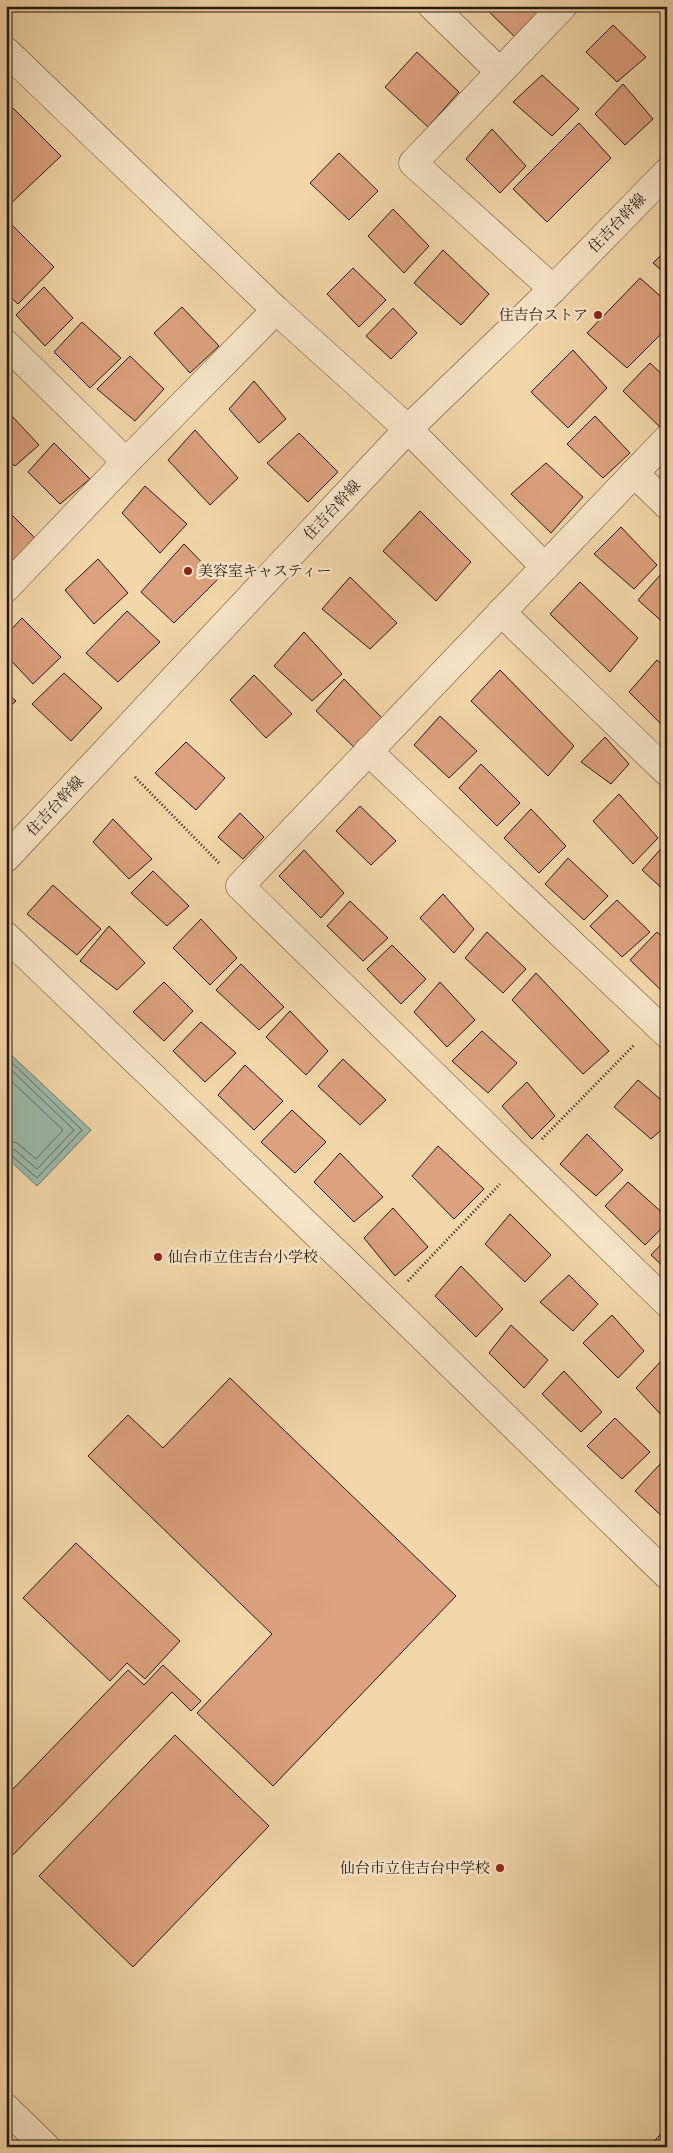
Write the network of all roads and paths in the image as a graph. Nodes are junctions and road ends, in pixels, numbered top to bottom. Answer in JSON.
{"nodes":[{"id":1,"x":432,"y":6,"type":"edge"},
{"id":2,"x":563,"y":6,"type":"edge"},
{"id":3,"x":6,"y":51,"type":"edge"},
{"id":4,"x":499,"y":71,"type":"junction"},
{"id":5,"x":667,"y":172,"type":"edge"},
{"id":6,"x":552,"y":289,"type":"junction"},
{"id":7,"x":276,"y":310,"type":"junction"},
{"id":8,"x":6,"y":344,"type":"edge"},
{"id":9,"x":408,"y":429,"type":"junction"},
{"id":10,"x":667,"y":439,"type":"edge"},
{"id":11,"x":126,"y":462,"type":"junction"},
{"id":12,"x":634,"y":473,"type":"junction"},
{"id":13,"x":667,"y":505,"type":"edge"},
{"id":14,"x":545,"y":567,"type":"junction"},
{"id":15,"x":6,"y":588,"type":"edge"},
{"id":16,"x":501,"y":612,"type":"junction"},
{"id":17,"x":368,"y":751,"type":"junction"},
{"id":18,"x":667,"y":772,"type":"edge"},
{"id":19,"x":135,"y":777,"type":"dead end"},
{"id":20,"x":6,"y":858,"type":"edge"},
{"id":21,"x":240,"y":886,"type":"junction"},
{"id":22,"x":6,"y":936,"type":"edge"},
{"id":23,"x":661,"y":1029,"type":"edge"},
{"id":24,"x":520,"y":1162,"type":"junction"},
{"id":25,"x":387,"y":1303,"type":"junction"},
{"id":26,"x":667,"y":1303,"type":"edge"},
{"id":27,"x":667,"y":1575,"type":"edge"},
{"id":28,"x":6,"y":2108,"type":"edge"},
{"id":29,"x":46,"y":2147,"type":"edge"}],
"edges":[{"from":1,"to":4,"type":"street"},
{"from":2,"to":4,"type":"street"},
{"from":3,"to":7,"type":"street"},
{"from":4,"to":6,"type":"street"},
{"from":5,"to":6,"type":"street","name":"住吉台幹線"},
{"from":6,"to":9,"type":"street","name":"住吉台幹線"},
{"from":7,"to":9,"type":"street"},
{"from":7,"to":11,"type":"street"},
{"from":8,"to":11,"type":"street"},
{"from":9,"to":14,"type":"street"},
{"from":9,"to":20,"type":"street","name":"住吉台幹線"},
{"from":10,"to":12,"type":"street"},
{"from":11,"to":15,"type":"street"},
{"from":12,"to":13,"type":"street"},
{"from":12,"to":14,"type":"street"},
{"from":14,"to":16,"type":"street"},
{"from":16,"to":17,"type":"street"},
{"from":16,"to":18,"type":"street"},
{"from":17,"to":21,"type":"street"},
{"from":17,"to":23,"type":"street"},
{"from":19,"to":21,"type":"path"},
{"from":21,"to":24,"type":"street"},
{"from":22,"to":25,"type":"street"},
{"from":23,"to":24,"type":"path"},
{"from":24,"to":25,"type":"path"},
{"from":24,"to":26,"type":"street"},
{"from":25,"to":27,"type":"street"},
{"from":28,"to":29,"type":"street"}]}
